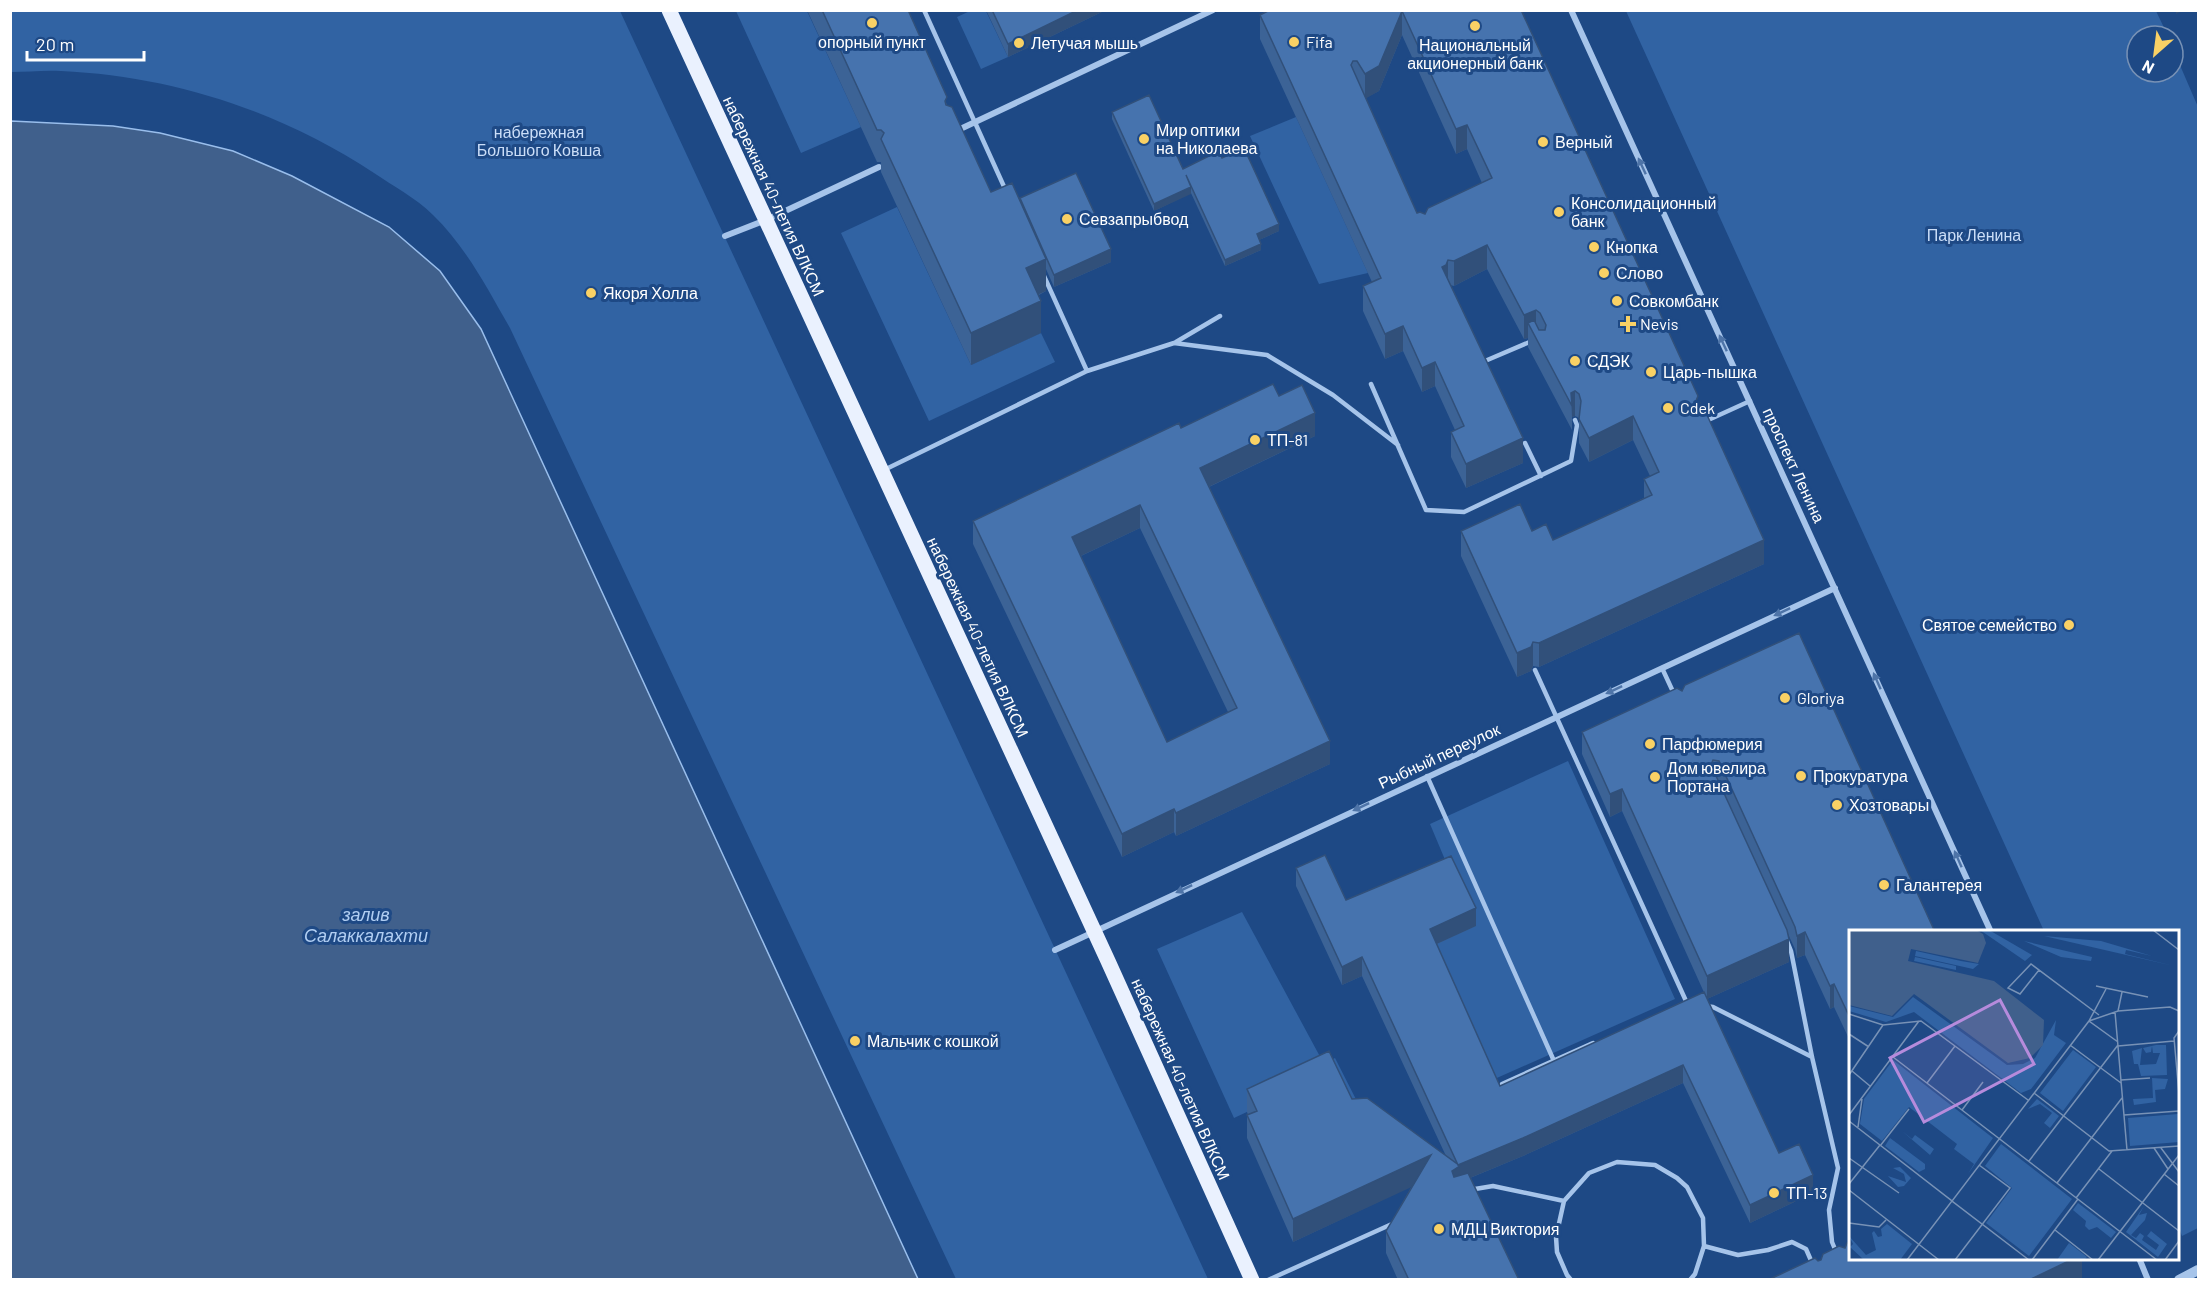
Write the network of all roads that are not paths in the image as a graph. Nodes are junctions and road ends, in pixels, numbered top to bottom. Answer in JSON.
{"nodes":[{"id":1,"x":669,"y":10,"type":"edge"},
{"id":2,"x":924,"y":10,"type":"edge"},
{"id":3,"x":1214,"y":10,"type":"edge"},
{"id":4,"x":1571,"y":10,"type":"edge"},
{"id":5,"x":975,"y":122,"type":"junction"},
{"id":6,"x":950,"y":134,"type":"edge"},
{"id":7,"x":879,"y":167,"type":"edge"},
{"id":8,"x":1007,"y":193,"type":"edge"},
{"id":9,"x":765,"y":220,"type":"junction"},
{"id":10,"x":725,"y":236,"type":"dead end"},
{"id":11,"x":1043,"y":273,"type":"edge"},
{"id":12,"x":1220,"y":316,"type":"dead end"},
{"id":13,"x":1174,"y":343,"type":"junction"},
{"id":14,"x":1539,"y":345,"type":"edge"},
{"id":15,"x":1481,"y":352,"type":"edge"},
{"id":16,"x":1485,"y":361,"type":"junction"},
{"id":17,"x":1488,"y":367,"type":"edge"},
{"id":18,"x":1087,"y":371,"type":"junction"},
{"id":19,"x":1371,"y":384,"type":"dead end"},
{"id":20,"x":1750,"y":401,"type":"junction"},
{"id":21,"x":1575,"y":420,"type":"edge"},
{"id":22,"x":1700,"y":424,"type":"edge"},
{"id":23,"x":1525,"y":443,"type":"dead end"},
{"id":24,"x":1398,"y":445,"type":"junction"},
{"id":25,"x":881,"y":471,"type":"junction"},
{"id":26,"x":1541,"y":476,"type":"junction"},
{"id":27,"x":1835,"y":588,"type":"junction"},
{"id":28,"x":1662,"y":668,"type":"junction"},
{"id":29,"x":1535,"y":670,"type":"edge"},
{"id":30,"x":1678,"y":703,"type":"edge"},
{"id":31,"x":1556,"y":717,"type":"junction"},
{"id":32,"x":1427,"y":776,"type":"junction"},
{"id":33,"x":1990,"y":930,"type":"edge"},
{"id":34,"x":1094,"y":931,"type":"junction"},
{"id":35,"x":1783,"y":932,"type":"edge"},
{"id":36,"x":1055,"y":950,"type":"dead end"},
{"id":37,"x":1686,"y":1001,"type":"junction"},
{"id":38,"x":1695,"y":1003,"type":"edge"},
{"id":39,"x":1704,"y":1005,"type":"edge"},
{"id":40,"x":1677,"y":1006,"type":"edge"},
{"id":41,"x":1596,"y":1042,"type":"edge"},
{"id":42,"x":1812,"y":1057,"type":"junction"},
{"id":43,"x":1554,"y":1061,"type":"junction"},
{"id":44,"x":1502,"y":1084,"type":"edge"},
{"id":45,"x":1463,"y":1192,"type":"edge"},
{"id":46,"x":1564,"y":1201,"type":"junction"},
{"id":47,"x":1392,"y":1224,"type":"edge"},
{"id":48,"x":1704,"y":1246,"type":"junction"},
{"id":49,"x":1839,"y":1258,"type":"edge"},
{"id":50,"x":2140,"y":1260,"type":"edge"},
{"id":51,"x":1815,"y":1269,"type":"edge"},
{"id":52,"x":2199,"y":1270,"type":"edge"},
{"id":53,"x":1252,"y":1280,"type":"edge"},
{"id":54,"x":1268,"y":1280,"type":"edge"},
{"id":55,"x":1571,"y":1280,"type":"edge"},
{"id":56,"x":1690,"y":1280,"type":"edge"},
{"id":57,"x":2148,"y":1280,"type":"edge"},
{"id":58,"x":2179,"y":1280,"type":"edge"}],
"edges":[{"from":1,"to":9,"type":"main road","name":"набережная 40-летия ВЛКСМ"},
{"from":2,"to":5,"type":"lane"},
{"from":3,"to":5,"type":"street"},
{"from":20,"to":4,"type":"street","name":"проспект Ленина","one_way":true},
{"from":5,"to":6,"type":"street"},
{"from":5,"to":8,"type":"lane"},
{"from":7,"to":9,"type":"street"},
{"from":9,"to":10,"type":"street"},
{"from":9,"to":25,"type":"main road","name":"набережная 40-летия ВЛКСМ"},
{"from":11,"to":18,"type":"lane"},
{"from":12,"to":13,"type":"lane"},
{"from":13,"to":18,"type":"lane"},
{"from":13,"to":24,"type":"lane"},
{"from":14,"to":16,"type":"lane"},
{"from":15,"to":16,"type":"lane"},
{"from":16,"to":17,"type":"lane"},
{"from":18,"to":25,"type":"lane"},
{"from":19,"to":24,"type":"lane"},
{"from":20,"to":22,"type":"lane"},
{"from":20,"to":27,"type":"street","name":"проспект Ленина"},
{"from":21,"to":26,"type":"lane"},
{"from":23,"to":26,"type":"lane"},
{"from":24,"to":26,"type":"lane"},
{"from":25,"to":34,"type":"main road","name":"набережная 40-летия ВЛКСМ"},
{"from":27,"to":28,"type":"street","name":"Рыбный переулок","one_way":true},
{"from":33,"to":27,"type":"street","name":"проспект Ленина","one_way":true},
{"from":28,"to":30,"type":"lane"},
{"from":28,"to":31,"type":"street","name":"Рыбный переулок","one_way":true},
{"from":29,"to":31,"type":"lane"},
{"from":31,"to":32,"type":"street","name":"Рыбный переулок"},
{"from":31,"to":37,"type":"lane"},
{"from":32,"to":34,"type":"street","name":"Рыбный переулок","one_way":true},
{"from":32,"to":43,"type":"lane"},
{"from":34,"to":36,"type":"street","name":"Рыбный переулок"},
{"from":34,"to":53,"type":"main road","name":"набережная 40-летия ВЛКСМ"},
{"from":35,"to":42,"type":"lane"},
{"from":37,"to":38,"type":"lane"},
{"from":37,"to":40,"type":"lane"},
{"from":39,"to":42,"type":"lane"},
{"from":41,"to":43,"type":"lane"},
{"from":42,"to":49,"type":"lane"},
{"from":43,"to":44,"type":"lane"},
{"from":45,"to":46,"type":"lane"},
{"from":46,"to":48,"type":"lane"},
{"from":46,"to":55,"type":"lane"},
{"from":47,"to":54,"type":"lane"},
{"from":48,"to":51,"type":"lane"},
{"from":48,"to":56,"type":"lane"},
{"from":50,"to":57,"type":"street"},
{"from":52,"to":58,"type":"street"}]}
